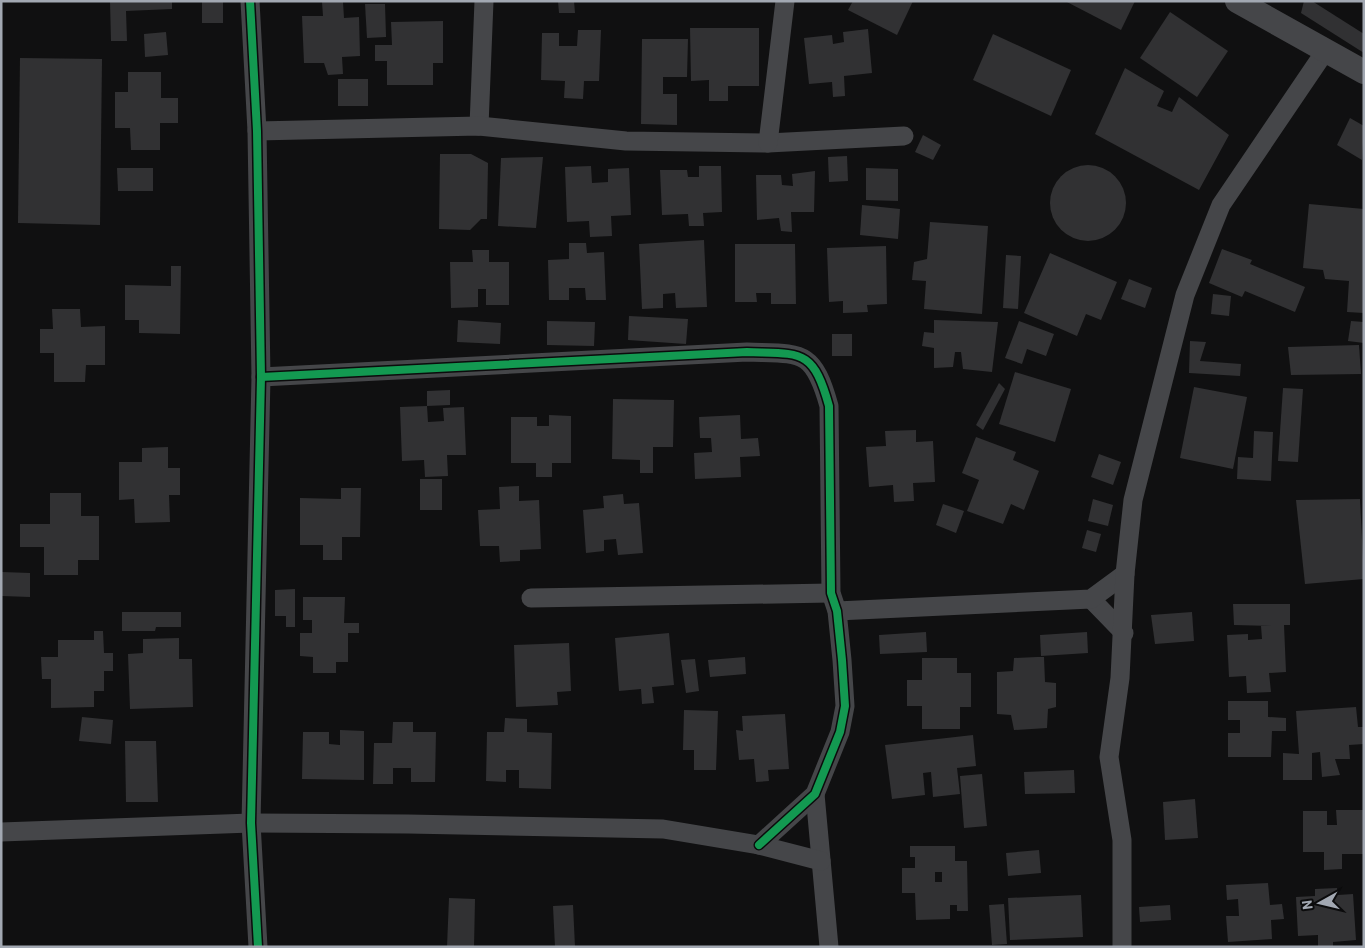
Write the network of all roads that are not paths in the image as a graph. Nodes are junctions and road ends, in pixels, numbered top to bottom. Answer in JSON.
{"nodes":[{"id":1,"x":250,"y":1,"type":"edge"},
{"id":2,"x":484,"y":1,"type":"edge"},
{"id":3,"x":785,"y":1,"type":"edge"},
{"id":4,"x":1237,"y":1,"type":"edge"},
{"id":5,"x":1326,"y":50,"type":"junction"},
{"id":6,"x":1364,"y":72,"type":"edge"},
{"id":7,"x":479,"y":126,"type":"junction"},
{"id":8,"x":257,"y":131,"type":"junction"},
{"id":9,"x":904,"y":136,"type":"dead end"},
{"id":10,"x":768,"y":142,"type":"junction"},
{"id":11,"x":261,"y":377,"type":"junction"},
{"id":12,"x":1126,"y":574,"type":"junction"},
{"id":13,"x":831,"y":593,"type":"junction"},
{"id":14,"x":531,"y":598,"type":"dead end"},
{"id":15,"x":1091,"y":599,"type":"junction"},
{"id":16,"x":837,"y":611,"type":"junction"},
{"id":17,"x":1124,"y":633,"type":"junction"},
{"id":18,"x":815,"y":794,"type":"junction"},
{"id":19,"x":251,"y":823,"type":"junction"},
{"id":20,"x":1,"y":832,"type":"edge"},
{"id":21,"x":759,"y":845,"type":"junction"},
{"id":22,"x":821,"y":861,"type":"junction"},
{"id":23,"x":258,"y":947,"type":"edge"},
{"id":24,"x":829,"y":947,"type":"edge"},
{"id":25,"x":1122,"y":947,"type":"edge"}],
"edges":[{"from":1,"to":8,"type":"street"},
{"from":2,"to":7,"type":"street"},
{"from":3,"to":10,"type":"street"},
{"from":4,"to":5,"type":"street"},
{"from":5,"to":6,"type":"street"},
{"from":5,"to":12,"type":"street"},
{"from":7,"to":8,"type":"street"},
{"from":7,"to":10,"type":"street"},
{"from":8,"to":11,"type":"street"},
{"from":9,"to":10,"type":"street"},
{"from":11,"to":13,"type":"street"},
{"from":11,"to":19,"type":"street"},
{"from":12,"to":15,"type":"street"},
{"from":12,"to":17,"type":"street"},
{"from":13,"to":14,"type":"street"},
{"from":13,"to":16,"type":"street"},
{"from":15,"to":16,"type":"street"},
{"from":15,"to":17,"type":"street"},
{"from":16,"to":18,"type":"street"},
{"from":17,"to":25,"type":"street"},
{"from":18,"to":21,"type":"street"},
{"from":18,"to":22,"type":"street"},
{"from":19,"to":20,"type":"street"},
{"from":19,"to":21,"type":"street"},
{"from":19,"to":23,"type":"street"},
{"from":21,"to":22,"type":"street"},
{"from":22,"to":24,"type":"street"}]}
